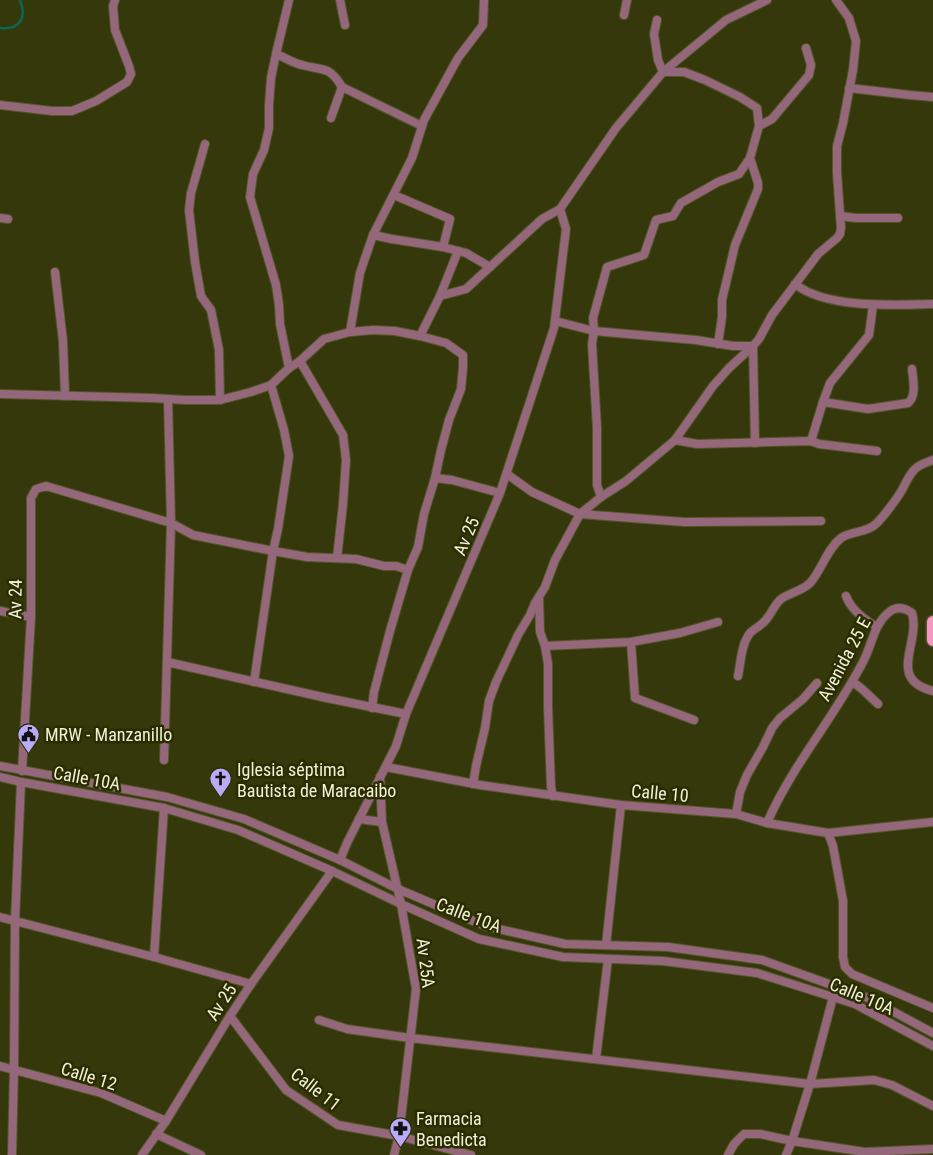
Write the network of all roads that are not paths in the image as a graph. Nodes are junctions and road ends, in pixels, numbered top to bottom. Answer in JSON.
{"nodes":[{"id":1,"x":115,"y":0,"type":"edge"},
{"id":2,"x":289,"y":0,"type":"edge"},
{"id":3,"x":340,"y":0,"type":"edge"},
{"id":4,"x":484,"y":0,"type":"edge"},
{"id":5,"x":627,"y":0,"type":"edge"},
{"id":6,"x":767,"y":0,"type":"edge"},
{"id":7,"x":836,"y":0,"type":"edge"},
{"id":8,"x":624,"y":15,"type":"dead end"},
{"id":9,"x":657,"y":20,"type":"dead end"},
{"id":10,"x":345,"y":25,"type":"dead end"},
{"id":11,"x":806,"y":48,"type":"dead end"},
{"id":12,"x":276,"y":54,"type":"junction"},
{"id":13,"x":664,"y":72,"type":"junction"},
{"id":14,"x":342,"y":87,"type":"junction"},
{"id":15,"x":849,"y":88,"type":"junction"},
{"id":16,"x":933,"y":96,"type":"edge"},
{"id":17,"x":0,"y":105,"type":"edge"},
{"id":18,"x":331,"y":118,"type":"dead end"},
{"id":19,"x":422,"y":126,"type":"junction"},
{"id":20,"x":759,"y":126,"type":"junction"},
{"id":21,"x":205,"y":144,"type":"dead end"},
{"id":22,"x":750,"y":158,"type":"junction"},
{"id":23,"x":394,"y":195,"type":"junction"},
{"id":24,"x":560,"y":209,"type":"junction"},
{"id":25,"x":840,"y":216,"type":"junction"},
{"id":26,"x":898,"y":218,"type":"dead end"},
{"id":27,"x":374,"y":235,"type":"junction"},
{"id":28,"x":443,"y":247,"type":"junction"},
{"id":29,"x":458,"y":251,"type":"junction"},
{"id":30,"x":490,"y":267,"type":"junction"},
{"id":31,"x":54,"y":272,"type":"dead end"},
{"id":32,"x":795,"y":284,"type":"junction"},
{"id":33,"x":440,"y":296,"type":"junction"},
{"id":34,"x":933,"y":304,"type":"edge"},
{"id":35,"x":873,"y":305,"type":"junction"},
{"id":36,"x":555,"y":321,"type":"junction"},
{"id":37,"x":594,"y":331,"type":"junction"},
{"id":38,"x":350,"y":332,"type":"junction"},
{"id":39,"x":420,"y":336,"type":"junction"},
{"id":40,"x":718,"y":344,"type":"junction"},
{"id":41,"x":753,"y":346,"type":"junction"},
{"id":42,"x":300,"y":361,"type":"junction"},
{"id":43,"x":289,"y":368,"type":"junction"},
{"id":44,"x":912,"y":369,"type":"dead end"},
{"id":45,"x":271,"y":384,"type":"junction"},
{"id":46,"x":0,"y":394,"type":"edge"},
{"id":47,"x":65,"y":396,"type":"junction"},
{"id":48,"x":168,"y":399,"type":"junction"},
{"id":49,"x":220,"y":400,"type":"junction"},
{"id":50,"x":823,"y":402,"type":"junction"},
{"id":51,"x":674,"y":440,"type":"junction"},
{"id":52,"x":811,"y":441,"type":"junction"},
{"id":53,"x":755,"y":443,"type":"junction"},
{"id":54,"x":877,"y":451,"type":"dead end"},
{"id":55,"x":933,"y":460,"type":"edge"},
{"id":56,"x":507,"y":474,"type":"junction"},
{"id":57,"x":435,"y":478,"type":"junction"},
{"id":58,"x":500,"y":493,"type":"junction"},
{"id":59,"x":601,"y":497,"type":"junction"},
{"id":60,"x":580,"y":514,"type":"junction"},
{"id":61,"x":821,"y":521,"type":"dead end"},
{"id":62,"x":170,"y":523,"type":"junction"},
{"id":63,"x":273,"y":551,"type":"junction"},
{"id":64,"x":337,"y":558,"type":"junction"},
{"id":65,"x":408,"y":570,"type":"junction"},
{"id":66,"x":846,"y":596,"type":"dead end"},
{"id":67,"x":539,"y":597,"type":"junction"},
{"id":68,"x":0,"y":611,"type":"edge"},
{"id":69,"x":31,"y":617,"type":"junction"},
{"id":70,"x":718,"y":622,"type":"dead end"},
{"id":71,"x":933,"y":622,"type":"edge"},
{"id":72,"x":877,"y":627,"type":"junction"},
{"id":73,"x":933,"y":640,"type":"edge"},
{"id":74,"x":630,"y":642,"type":"junction"},
{"id":75,"x":545,"y":646,"type":"junction"},
{"id":76,"x":167,"y":662,"type":"junction"},
{"id":77,"x":738,"y":676,"type":"dead end"},
{"id":78,"x":254,"y":682,"type":"junction"},
{"id":79,"x":853,"y":682,"type":"junction"},
{"id":80,"x":817,"y":683,"type":"dead end"},
{"id":81,"x":933,"y":691,"type":"edge"},
{"id":82,"x":878,"y":704,"type":"dead end"},
{"id":83,"x":372,"y":708,"type":"junction"},
{"id":84,"x":406,"y":714,"type":"junction"},
{"id":85,"x":694,"y":720,"type":"dead end"},
{"id":86,"x":164,"y":760,"type":"dead end"},
{"id":87,"x":0,"y":766,"type":"edge"},
{"id":88,"x":386,"y":767,"type":"junction"},
{"id":89,"x":22,"y":771,"type":"junction"},
{"id":90,"x":380,"y":776,"type":"junction"},
{"id":91,"x":0,"y":777,"type":"edge"},
{"id":92,"x":21,"y":782,"type":"junction"},
{"id":93,"x":473,"y":784,"type":"junction"},
{"id":94,"x":553,"y":796,"type":"junction"},
{"id":95,"x":621,"y":805,"type":"junction"},
{"id":96,"x":164,"y":808,"type":"junction"},
{"id":97,"x":736,"y":814,"type":"junction"},
{"id":98,"x":359,"y":819,"type":"junction"},
{"id":99,"x":382,"y":822,"type":"junction"},
{"id":100,"x":933,"y":822,"type":"edge"},
{"id":101,"x":767,"y":824,"type":"junction"},
{"id":102,"x":828,"y":833,"type":"junction"},
{"id":103,"x":340,"y":860,"type":"junction"},
{"id":104,"x":332,"y":870,"type":"junction"},
{"id":105,"x":398,"y":889,"type":"junction"},
{"id":106,"x":401,"y":904,"type":"junction"},
{"id":107,"x":0,"y":917,"type":"edge"},
{"id":108,"x":15,"y":921,"type":"junction"},
{"id":109,"x":606,"y":945,"type":"junction"},
{"id":110,"x":154,"y":957,"type":"junction"},
{"id":111,"x":608,"y":959,"type":"junction"},
{"id":112,"x":251,"y":984,"type":"junction"},
{"id":113,"x":833,"y":997,"type":"junction"},
{"id":114,"x":933,"y":1008,"type":"edge"},
{"id":115,"x":230,"y":1016,"type":"junction"},
{"id":116,"x":318,"y":1020,"type":"dead end"},
{"id":117,"x":933,"y":1033,"type":"edge"},
{"id":118,"x":410,"y":1038,"type":"junction"},
{"id":119,"x":933,"y":1046,"type":"edge"},
{"id":120,"x":596,"y":1059,"type":"junction"},
{"id":121,"x":0,"y":1066,"type":"edge"},
{"id":122,"x":14,"y":1069,"type":"junction"},
{"id":123,"x":810,"y":1084,"type":"junction"},
{"id":124,"x":933,"y":1106,"type":"edge"},
{"id":125,"x":166,"y":1121,"type":"junction"},
{"id":126,"x":156,"y":1134,"type":"junction"},
{"id":127,"x":399,"y":1136,"type":"junction"},
{"id":128,"x":792,"y":1141,"type":"junction"},
{"id":129,"x":933,"y":1149,"type":"edge"},
{"id":130,"x":12,"y":1155,"type":"edge"},
{"id":131,"x":142,"y":1155,"type":"edge"},
{"id":132,"x":201,"y":1155,"type":"edge"},
{"id":133,"x":394,"y":1155,"type":"edge"},
{"id":134,"x":470,"y":1155,"type":"edge"},
{"id":135,"x":728,"y":1155,"type":"edge"},
{"id":136,"x":786,"y":1155,"type":"edge"}],
"edges":[{"from":1,"to":17,"type":"street"},
{"from":2,"to":12,"type":"street"},
{"from":3,"to":10,"type":"street"},
{"from":4,"to":19,"type":"street"},
{"from":5,"to":8,"type":"street"},
{"from":6,"to":13,"type":"street"},
{"from":7,"to":15,"type":"street"},
{"from":9,"to":13,"type":"street"},
{"from":11,"to":20,"type":"street"},
{"from":12,"to":14,"type":"street"},
{"from":12,"to":43,"type":"street"},
{"from":13,"to":20,"type":"street"},
{"from":13,"to":24,"type":"street"},
{"from":14,"to":18,"type":"street"},
{"from":14,"to":19,"type":"street"},
{"from":15,"to":16,"type":"street"},
{"from":15,"to":25,"type":"street"},
{"from":19,"to":23,"type":"street"},
{"from":20,"to":22,"type":"street"},
{"from":21,"to":49,"type":"street"},
{"from":22,"to":37,"type":"street"},
{"from":22,"to":40,"type":"street"},
{"from":23,"to":27,"type":"street"},
{"from":23,"to":28,"type":"street"},
{"from":24,"to":30,"type":"street"},
{"from":24,"to":36,"type":"street","name":"Av 25"},
{"from":25,"to":26,"type":"street"},
{"from":25,"to":32,"type":"street"},
{"from":27,"to":28,"type":"street"},
{"from":27,"to":38,"type":"street"},
{"from":28,"to":29,"type":"street"},
{"from":29,"to":30,"type":"street"},
{"from":29,"to":33,"type":"street"},
{"from":30,"to":33,"type":"street"},
{"from":31,"to":47,"type":"street"},
{"from":32,"to":35,"type":"street"},
{"from":32,"to":41,"type":"street"},
{"from":33,"to":39,"type":"street"},
{"from":34,"to":35,"type":"street"},
{"from":35,"to":50,"type":"street"},
{"from":36,"to":37,"type":"street"},
{"from":36,"to":56,"type":"street","name":"Av 25"},
{"from":37,"to":40,"type":"street"},
{"from":37,"to":59,"type":"street"},
{"from":38,"to":39,"type":"street"},
{"from":38,"to":42,"type":"street"},
{"from":39,"to":57,"type":"street"},
{"from":40,"to":41,"type":"street"},
{"from":41,"to":51,"type":"street"},
{"from":41,"to":53,"type":"street"},
{"from":42,"to":43,"type":"street"},
{"from":42,"to":64,"type":"street"},
{"from":43,"to":45,"type":"street"},
{"from":44,"to":50,"type":"street"},
{"from":45,"to":49,"type":"street"},
{"from":45,"to":63,"type":"street"},
{"from":46,"to":47,"type":"street"},
{"from":47,"to":48,"type":"street"},
{"from":48,"to":49,"type":"street"},
{"from":48,"to":62,"type":"street"},
{"from":50,"to":52,"type":"street"},
{"from":51,"to":53,"type":"street"},
{"from":51,"to":59,"type":"street"},
{"from":52,"to":53,"type":"street"},
{"from":52,"to":54,"type":"street"},
{"from":55,"to":77,"type":"street"},
{"from":56,"to":58,"type":"street","name":"Av 25"},
{"from":56,"to":60,"type":"street"},
{"from":57,"to":58,"type":"street"},
{"from":57,"to":65,"type":"street"},
{"from":58,"to":84,"type":"street","name":"Av 25"},
{"from":59,"to":60,"type":"street"},
{"from":60,"to":61,"type":"street"},
{"from":60,"to":67,"type":"street"},
{"from":62,"to":63,"type":"street"},
{"from":62,"to":69,"type":"street","name":"Av 24"},
{"from":62,"to":76,"type":"street"},
{"from":63,"to":64,"type":"street"},
{"from":63,"to":78,"type":"street"},
{"from":64,"to":65,"type":"street"},
{"from":65,"to":83,"type":"street"},
{"from":66,"to":72,"type":"street"},
{"from":67,"to":75,"type":"street"},
{"from":67,"to":93,"type":"street"},
{"from":68,"to":69,"type":"street"},
{"from":69,"to":89,"type":"street","name":"Av 24"},
{"from":70,"to":74,"type":"street"},
{"from":71,"to":73,"type":"main road"},
{"from":72,"to":79,"type":"street","name":"Avenida 25 E"},
{"from":72,"to":81,"type":"street","name":"Avenida 25 E"},
{"from":74,"to":75,"type":"street"},
{"from":74,"to":85,"type":"street"},
{"from":75,"to":94,"type":"street"},
{"from":76,"to":78,"type":"street"},
{"from":76,"to":86,"type":"street"},
{"from":78,"to":83,"type":"street"},
{"from":79,"to":82,"type":"street"},
{"from":79,"to":101,"type":"street","name":"Avenida 25 E"},
{"from":80,"to":97,"type":"street"},
{"from":83,"to":84,"type":"street"},
{"from":84,"to":88,"type":"street","name":"Av 25"},
{"from":87,"to":89,"type":"street","name":"Calle 10A"},
{"from":88,"to":90,"type":"street","name":"Av 25"},
{"from":88,"to":93,"type":"street","name":"Calle 10"},
{"from":89,"to":103,"type":"street","name":"Calle 10A"},
{"from":90,"to":98,"type":"street","name":"Av 25"},
{"from":90,"to":99,"type":"street","name":"Av 25A"},
{"from":91,"to":92,"type":"street","name":"Calle 10A"},
{"from":92,"to":96,"type":"street","name":"Calle 10A"},
{"from":92,"to":108,"type":"street"},
{"from":93,"to":94,"type":"street","name":"Calle 10"},
{"from":94,"to":95,"type":"street","name":"Calle 10"},
{"from":95,"to":97,"type":"street","name":"Calle 10"},
{"from":95,"to":109,"type":"street"},
{"from":96,"to":104,"type":"street","name":"Calle 10A"},
{"from":96,"to":110,"type":"street"},
{"from":97,"to":101,"type":"street","name":"Calle 10"},
{"from":98,"to":99,"type":"street"},
{"from":98,"to":103,"type":"street","name":"Av 25"},
{"from":99,"to":105,"type":"street","name":"Av 25A"},
{"from":100,"to":102,"type":"street","name":"Calle 10"},
{"from":101,"to":102,"type":"street","name":"Calle 10"},
{"from":102,"to":114,"type":"street"},
{"from":103,"to":105,"type":"street","name":"Calle 10A"},
{"from":104,"to":106,"type":"street","name":"Calle 10A"},
{"from":104,"to":112,"type":"street","name":"Av 25"},
{"from":105,"to":106,"type":"street","name":"Av 25A"},
{"from":105,"to":109,"type":"street","name":"Calle 10A"},
{"from":106,"to":111,"type":"street","name":"Calle 10A"},
{"from":106,"to":118,"type":"street","name":"Av 25A"},
{"from":107,"to":108,"type":"street"},
{"from":108,"to":110,"type":"street"},
{"from":108,"to":122,"type":"street"},
{"from":109,"to":117,"type":"street","name":"Calle 10A"},
{"from":110,"to":112,"type":"street"},
{"from":111,"to":113,"type":"street","name":"Calle 10A"},
{"from":111,"to":120,"type":"street"},
{"from":112,"to":115,"type":"street","name":"Av 25"},
{"from":113,"to":119,"type":"street","name":"Calle 10A"},
{"from":113,"to":123,"type":"street"},
{"from":115,"to":125,"type":"street","name":"Av 25"},
{"from":115,"to":127,"type":"street","name":"Calle 11"},
{"from":116,"to":118,"type":"street"},
{"from":118,"to":120,"type":"street"},
{"from":118,"to":127,"type":"street","name":"Av 25A"},
{"from":120,"to":123,"type":"street"},
{"from":121,"to":122,"type":"street","name":"Calle 12"},
{"from":122,"to":125,"type":"street","name":"Calle 12"},
{"from":122,"to":130,"type":"street"},
{"from":123,"to":124,"type":"street"},
{"from":123,"to":128,"type":"street"},
{"from":125,"to":126,"type":"street","name":"Av 25"},
{"from":126,"to":131,"type":"street","name":"Av 25"},
{"from":126,"to":132,"type":"street"},
{"from":127,"to":133,"type":"street","name":"Av 25A"},
{"from":127,"to":134,"type":"street","name":"Calle 11"},
{"from":128,"to":129,"type":"street"},
{"from":128,"to":135,"type":"street"},
{"from":128,"to":136,"type":"street"}]}
